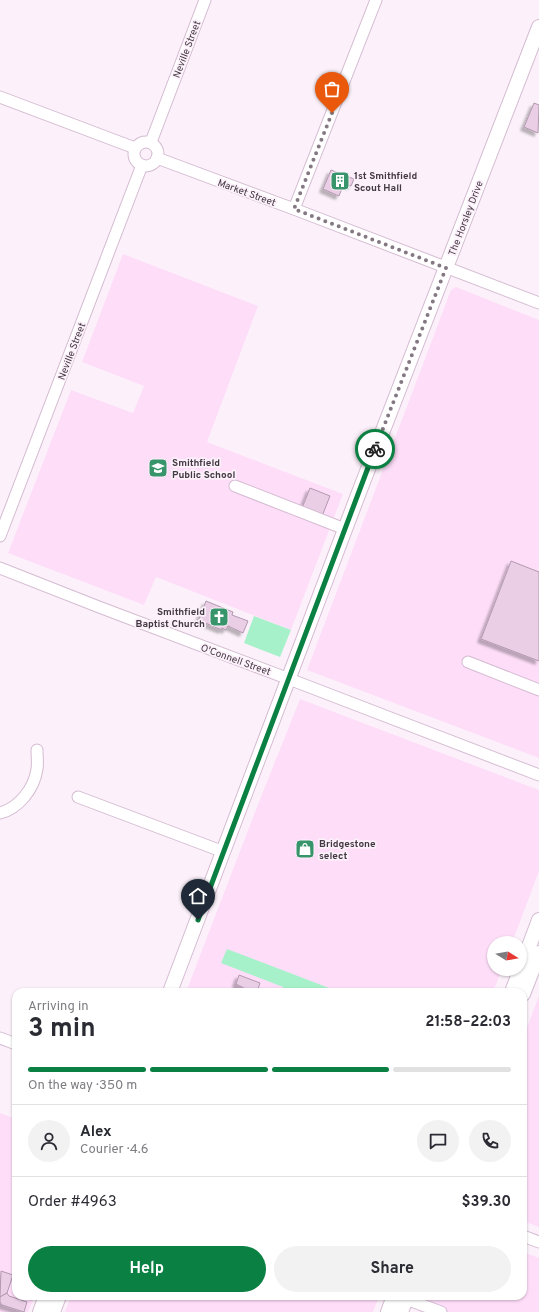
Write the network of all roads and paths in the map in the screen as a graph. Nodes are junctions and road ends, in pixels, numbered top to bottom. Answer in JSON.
{"nodes":[{"id":1,"x":205,"y":0,"type":"edge"},
{"id":2,"x":376,"y":0,"type":"edge"},
{"id":3,"x":539,"y":28,"type":"edge"},
{"id":4,"x":0,"y":97,"type":"edge"},
{"id":5,"x":151,"y":142,"type":"junction"},
{"id":6,"x":136,"y":148,"type":"junction"},
{"id":7,"x":157,"y":158,"type":"junction"},
{"id":8,"x":142,"y":165,"type":"junction"},
{"id":9,"x":294,"y":209,"type":"junction"},
{"id":10,"x":446,"y":268,"type":"junction"},
{"id":11,"x":539,"y":303,"type":"edge"},
{"id":12,"x":236,"y":486,"type":"dead end"},
{"id":13,"x":345,"y":529,"type":"junction"},
{"id":14,"x":0,"y":536,"type":"edge"},
{"id":15,"x":0,"y":568,"type":"edge"},
{"id":16,"x":468,"y":662,"type":"dead end"},
{"id":17,"x":289,"y":679,"type":"junction"},
{"id":18,"x":539,"y":690,"type":"edge"},
{"id":19,"x":38,"y":750,"type":"dead end"},
{"id":20,"x":539,"y":775,"type":"edge"},
{"id":21,"x":78,"y":797,"type":"dead end"},
{"id":22,"x":0,"y":813,"type":"edge"},
{"id":23,"x":224,"y":852,"type":"junction"},
{"id":24,"x":539,"y":920,"type":"edge"},
{"id":25,"x":539,"y":953,"type":"edge"},
{"id":26,"x":172,"y":988,"type":"edge"},
{"id":27,"x":514,"y":988,"type":"edge"},
{"id":28,"x":525,"y":988,"type":"edge"},
{"id":29,"x":0,"y":1038,"type":"edge"},
{"id":30,"x":12,"y":1042,"type":"edge"},
{"id":31,"x":527,"y":1238,"type":"edge"},
{"id":32,"x":539,"y":1242,"type":"edge"},
{"id":33,"x":44,"y":1300,"type":"edge"},
{"id":34,"x":57,"y":1300,"type":"edge"},
{"id":35,"x":399,"y":1300,"type":"edge"},
{"id":36,"x":402,"y":1300,"type":"edge"},
{"id":37,"x":410,"y":1300,"type":"edge"},
{"id":38,"x":40,"y":1312,"type":"edge"},
{"id":39,"x":53,"y":1312,"type":"edge"},
{"id":40,"x":388,"y":1312,"type":"edge"},
{"id":41,"x":401,"y":1312,"type":"edge"},
{"id":42,"x":441,"y":1312,"type":"edge"}],
"edges":[{"from":1,"to":5,"type":"street","name":"Neville Street"},
{"from":2,"to":9,"type":"street"},
{"from":3,"to":10,"type":"main road","name":"The Horsley Drive"},
{"from":4,"to":6,"type":"street"},
{"from":5,"to":6,"type":"street"},
{"from":5,"to":7,"type":"street"},
{"from":6,"to":8,"type":"street"},
{"from":7,"to":8,"type":"street"},
{"from":7,"to":9,"type":"street","name":"Market Street"},
{"from":8,"to":14,"type":"street","name":"Neville Street"},
{"from":9,"to":10,"type":"street","name":"Market Street"},
{"from":10,"to":11,"type":"street","name":"Market Street"},
{"from":10,"to":13,"type":"main road","name":"The Horsley Drive"},
{"from":12,"to":13,"type":"street"},
{"from":13,"to":17,"type":"main road","name":"The Horsley Drive"},
{"from":15,"to":17,"type":"street","name":"O'Connell Street"},
{"from":16,"to":18,"type":"street"},
{"from":17,"to":20,"type":"street","name":"O'Connell Street"},
{"from":17,"to":23,"type":"main road","name":"The Horsley Drive"},
{"from":19,"to":22,"type":"street"},
{"from":21,"to":23,"type":"street"},
{"from":23,"to":26,"type":"main road","name":"The Horsley Drive"},
{"from":24,"to":27,"type":"main road"},
{"from":25,"to":28,"type":"main road"},
{"from":29,"to":30,"type":"street"},
{"from":31,"to":32,"type":"street"},
{"from":33,"to":38,"type":"main road"},
{"from":34,"to":39,"type":"main road"},
{"from":35,"to":40,"type":"main road"},
{"from":36,"to":41,"type":"main road"},
{"from":37,"to":42,"type":"street"}]}
